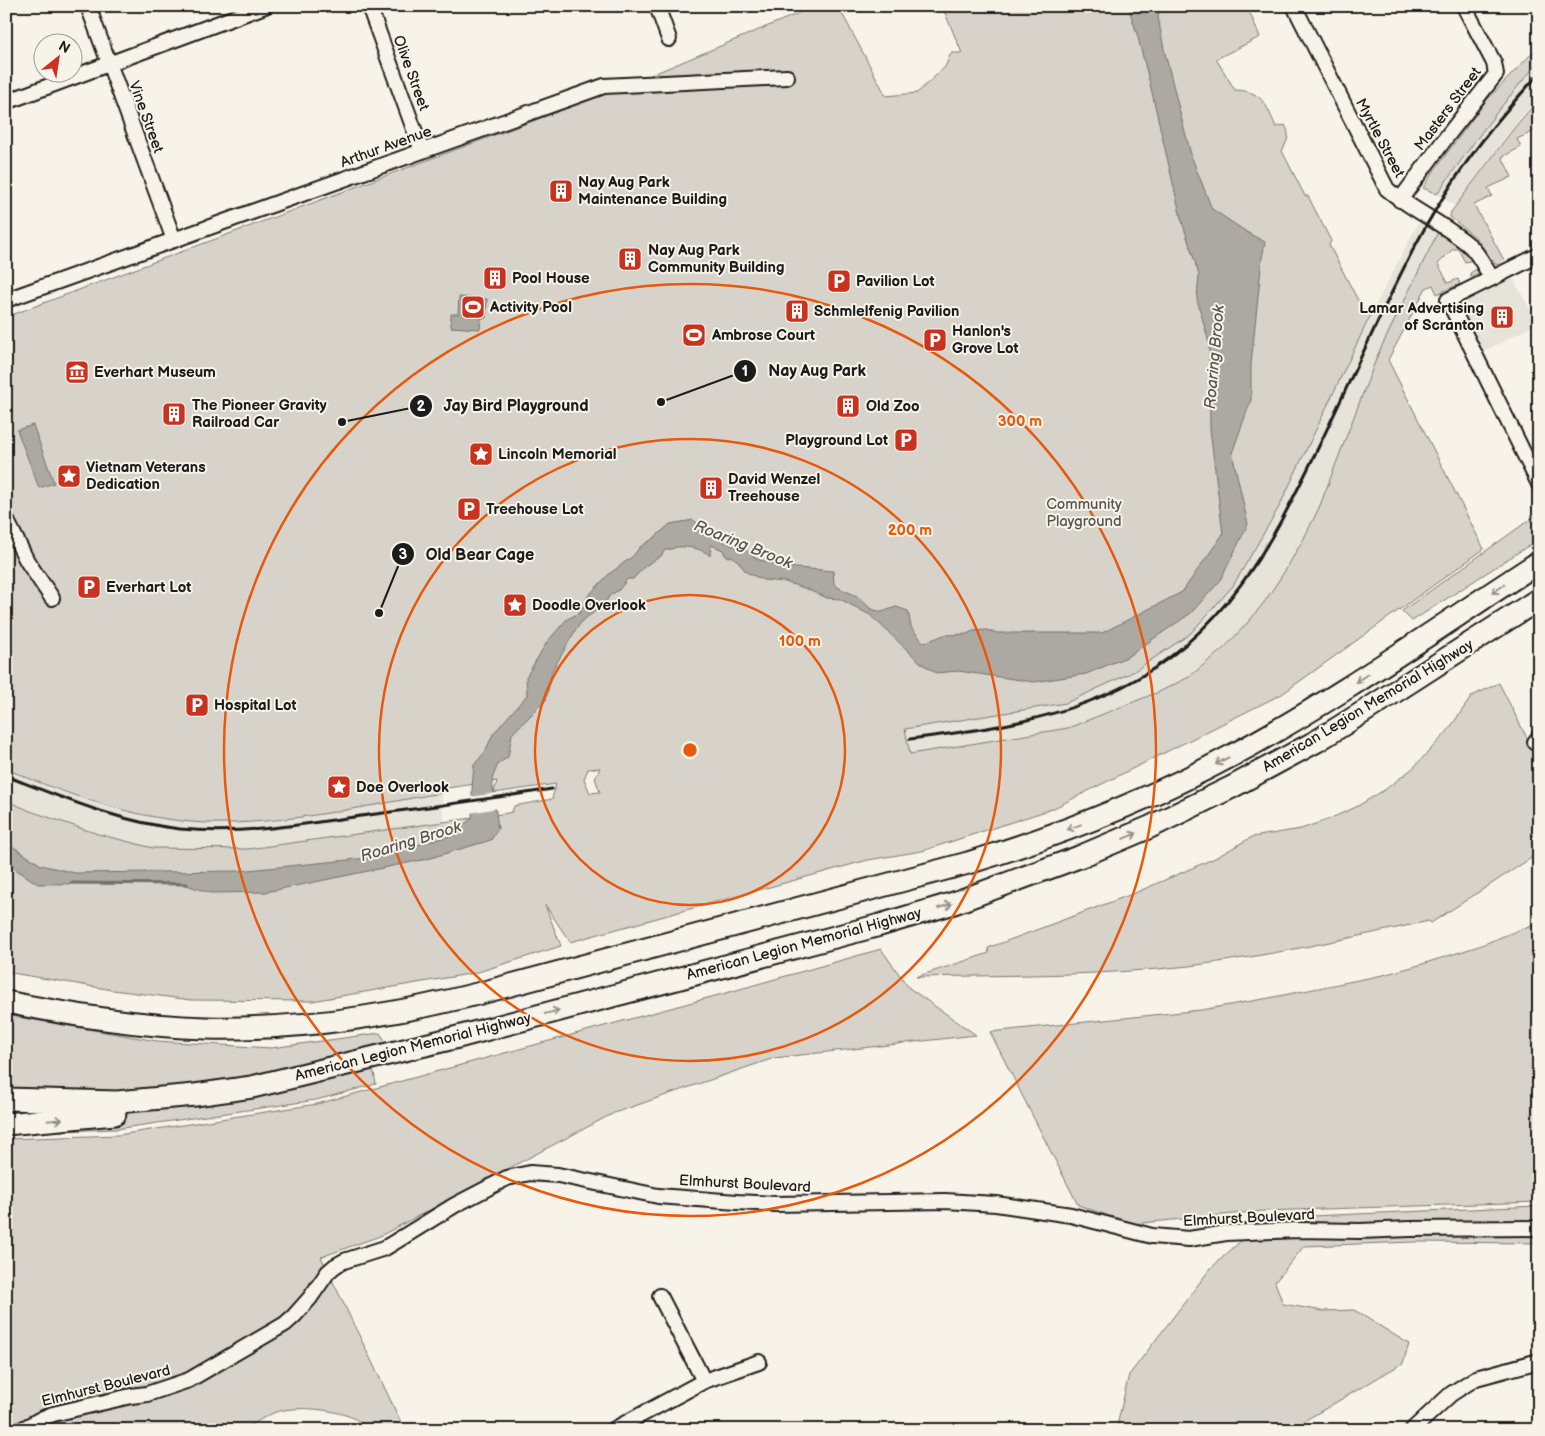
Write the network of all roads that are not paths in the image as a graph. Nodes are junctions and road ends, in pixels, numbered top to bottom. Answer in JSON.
{"nodes":[{"id":1,"x":88,"y":6,"type":"edge"},
{"id":2,"x":265,"y":6,"type":"edge"},
{"id":3,"x":369,"y":6,"type":"edge"},
{"id":4,"x":656,"y":6,"type":"edge"},
{"id":5,"x":1294,"y":6,"type":"edge"},
{"id":6,"x":1464,"y":6,"type":"edge"},
{"id":7,"x":669,"y":39,"type":"dead end"},
{"id":8,"x":109,"y":65,"type":"junction"},
{"id":9,"x":786,"y":77,"type":"dead end"},
{"id":10,"x":6,"y":102,"type":"edge"},
{"id":11,"x":422,"y":151,"type":"junction"},
{"id":12,"x":1400,"y":200,"type":"junction"},
{"id":13,"x":174,"y":240,"type":"junction"},
{"id":14,"x":1539,"y":255,"type":"edge"},
{"id":15,"x":1492,"y":278,"type":"junction"},
{"id":16,"x":6,"y":300,"type":"edge"},
{"id":17,"x":1539,"y":484,"type":"edge"},
{"id":18,"x":6,"y":519,"type":"edge"},
{"id":19,"x":1539,"y":562,"type":"edge"},
{"id":20,"x":52,"y":598,"type":"dead end"},
{"id":21,"x":1539,"y":599,"type":"edge"},
{"id":22,"x":6,"y":1002,"type":"edge"},
{"id":23,"x":232,"y":1090,"type":"junction"},
{"id":24,"x":6,"y":1099,"type":"edge"},
{"id":25,"x":6,"y":1124,"type":"edge"},
{"id":26,"x":1539,"y":1228,"type":"edge"},
{"id":27,"x":660,"y":1296,"type":"dead end"},
{"id":28,"x":1539,"y":1360,"type":"edge"},
{"id":29,"x":759,"y":1362,"type":"dead end"},
{"id":30,"x":704,"y":1381,"type":"junction"},
{"id":31,"x":22,"y":1430,"type":"edge"},
{"id":32,"x":613,"y":1430,"type":"edge"},
{"id":33,"x":1412,"y":1430,"type":"edge"}],
"edges":[{"from":1,"to":8,"type":"street","name":"Vine Street"},
{"from":2,"to":8,"type":"street"},
{"from":3,"to":11,"type":"street","name":"Olive Street"},
{"from":4,"to":7,"type":"street"},
{"from":5,"to":12,"type":"street","name":"Myrtle Street"},
{"from":6,"to":12,"type":"street","name":"Masters Street"},
{"from":8,"to":10,"type":"street"},
{"from":8,"to":13,"type":"street","name":"Vine Street"},
{"from":9,"to":11,"type":"street","name":"Arthur Avenue"},
{"from":11,"to":13,"type":"street","name":"Arthur Avenue"},
{"from":12,"to":15,"type":"street","name":"Myrtle Street"},
{"from":13,"to":16,"type":"street","name":"Arthur Avenue"},
{"from":14,"to":15,"type":"street"},
{"from":15,"to":17,"type":"street"},
{"from":18,"to":20,"type":"street"},
{"from":19,"to":22,"type":"highway","name":"American Legion Memorial Highway","one_way":true},
{"from":23,"to":21,"type":"highway","name":"American Legion Memorial Highway","one_way":true},
{"from":23,"to":24,"type":"highway","name":"American Legion Memorial Highway"},
{"from":25,"to":23,"type":"highway","one_way":true},
{"from":26,"to":31,"type":"street","name":"Elmhurst Boulevard"},
{"from":27,"to":30,"type":"street"},
{"from":28,"to":33,"type":"street"},
{"from":29,"to":30,"type":"street"},
{"from":30,"to":32,"type":"street"}]}
